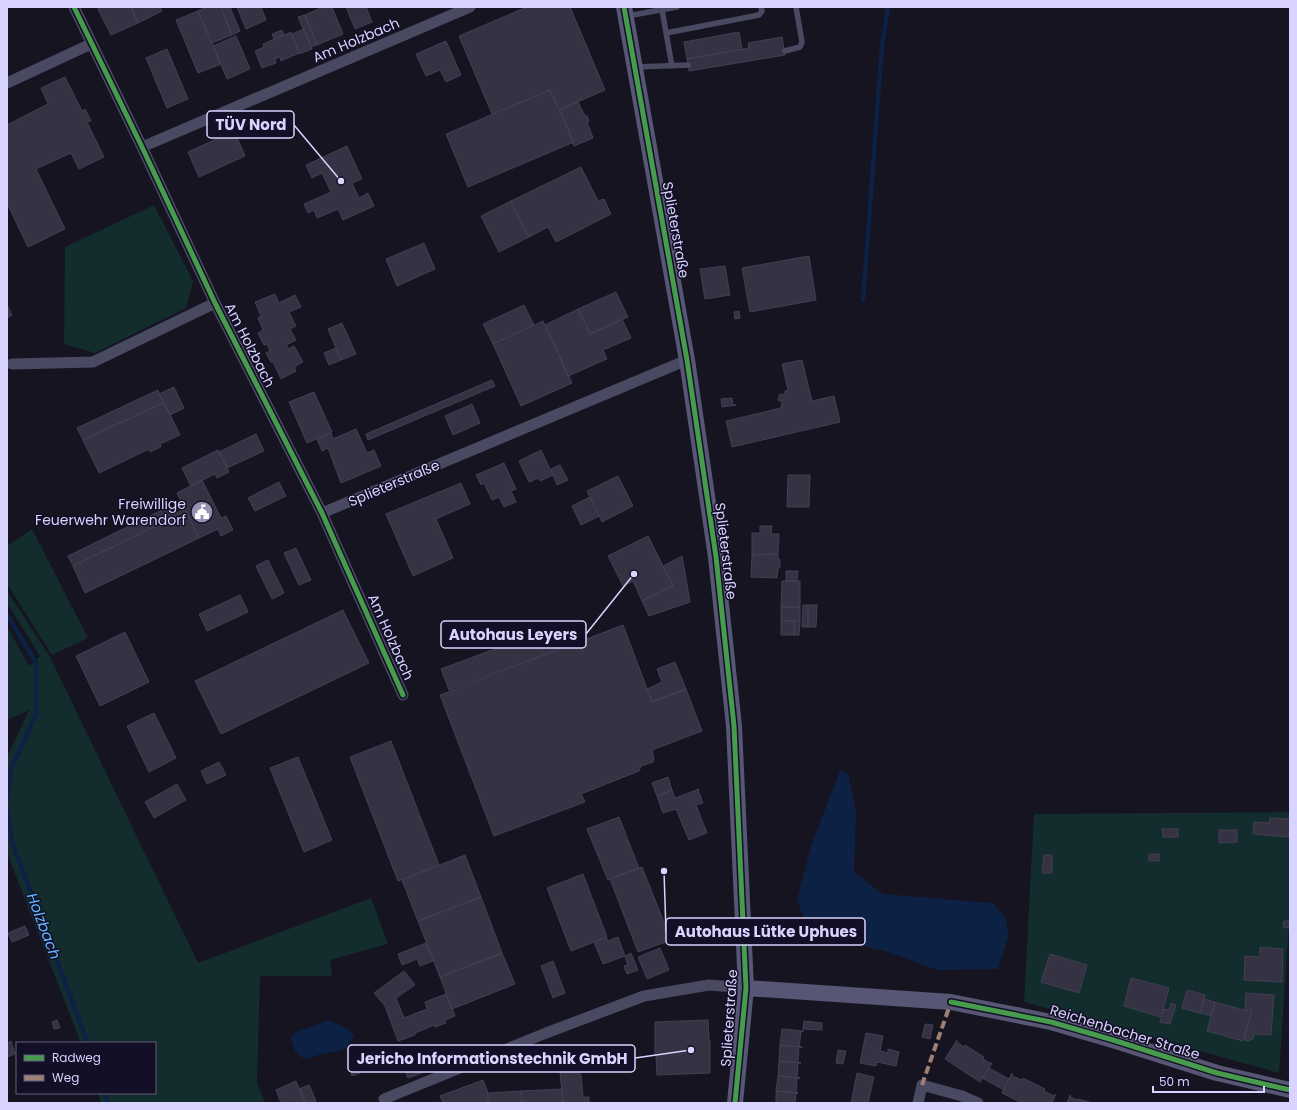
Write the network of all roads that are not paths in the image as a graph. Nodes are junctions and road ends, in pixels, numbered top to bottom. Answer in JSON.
{"nodes":[{"id":1,"x":74,"y":7,"type":"edge"},
{"id":2,"x":470,"y":7,"type":"edge"},
{"id":3,"x":677,"y":7,"type":"edge"},
{"id":4,"x":761,"y":7,"type":"edge"},
{"id":5,"x":796,"y":7,"type":"edge"},
{"id":6,"x":662,"y":10,"type":"junction"},
{"id":7,"x":624,"y":11,"type":"edge"},
{"id":8,"x":666,"y":33,"type":"junction"},
{"id":9,"x":91,"y":44,"type":"junction"},
{"id":10,"x":785,"y":51,"type":"dead end"},
{"id":11,"x":688,"y":65,"type":"dead end"},
{"id":12,"x":672,"y":66,"type":"junction"},
{"id":13,"x":634,"y":67,"type":"junction"},
{"id":14,"x":7,"y":83,"type":"edge"},
{"id":15,"x":142,"y":147,"type":"junction"},
{"id":16,"x":215,"y":303,"type":"junction"},
{"id":17,"x":687,"y":360,"type":"junction"},
{"id":18,"x":12,"y":364,"type":"dead end"},
{"id":19,"x":322,"y":513,"type":"junction"},
{"id":20,"x":403,"y":695,"type":"dead end"},
{"id":21,"x":746,"y":988,"type":"junction"},
{"id":22,"x":1290,"y":1090,"type":"edge"},
{"id":23,"x":385,"y":1101,"type":"edge"},
{"id":24,"x":735,"y":1103,"type":"edge"},
{"id":25,"x":918,"y":1103,"type":"edge"},
{"id":26,"x":978,"y":1103,"type":"edge"}],
"edges":[{"from":1,"to":9,"type":"street","name":"Am Holzbach"},
{"from":2,"to":15,"type":"street","name":"Am Holzbach"},
{"from":3,"to":6,"type":"lane"},
{"from":4,"to":8,"type":"lane"},
{"from":5,"to":10,"type":"lane"},
{"from":6,"to":7,"type":"lane"},
{"from":6,"to":8,"type":"lane"},
{"from":7,"to":13,"type":"street","name":"Splieterstraße"},
{"from":8,"to":12,"type":"lane"},
{"from":9,"to":14,"type":"street"},
{"from":9,"to":15,"type":"street","name":"Am Holzbach"},
{"from":11,"to":12,"type":"lane"},
{"from":12,"to":13,"type":"lane"},
{"from":13,"to":17,"type":"street","name":"Splieterstraße"},
{"from":15,"to":16,"type":"street","name":"Am Holzbach"},
{"from":16,"to":18,"type":"street","name":"Am Holzbach"},
{"from":16,"to":19,"type":"street","name":"Am Holzbach"},
{"from":17,"to":19,"type":"street","name":"Splieterstraße"},
{"from":17,"to":21,"type":"street","name":"Splieterstraße"},
{"from":19,"to":20,"type":"street","name":"Am Holzbach"},
{"from":21,"to":22,"type":"street","name":"Reichenbacher Straße"},
{"from":21,"to":23,"type":"street","name":"Splieterstraße"},
{"from":21,"to":24,"type":"street","name":"Splieterstraße"},
{"from":25,"to":26,"type":"street"}]}
